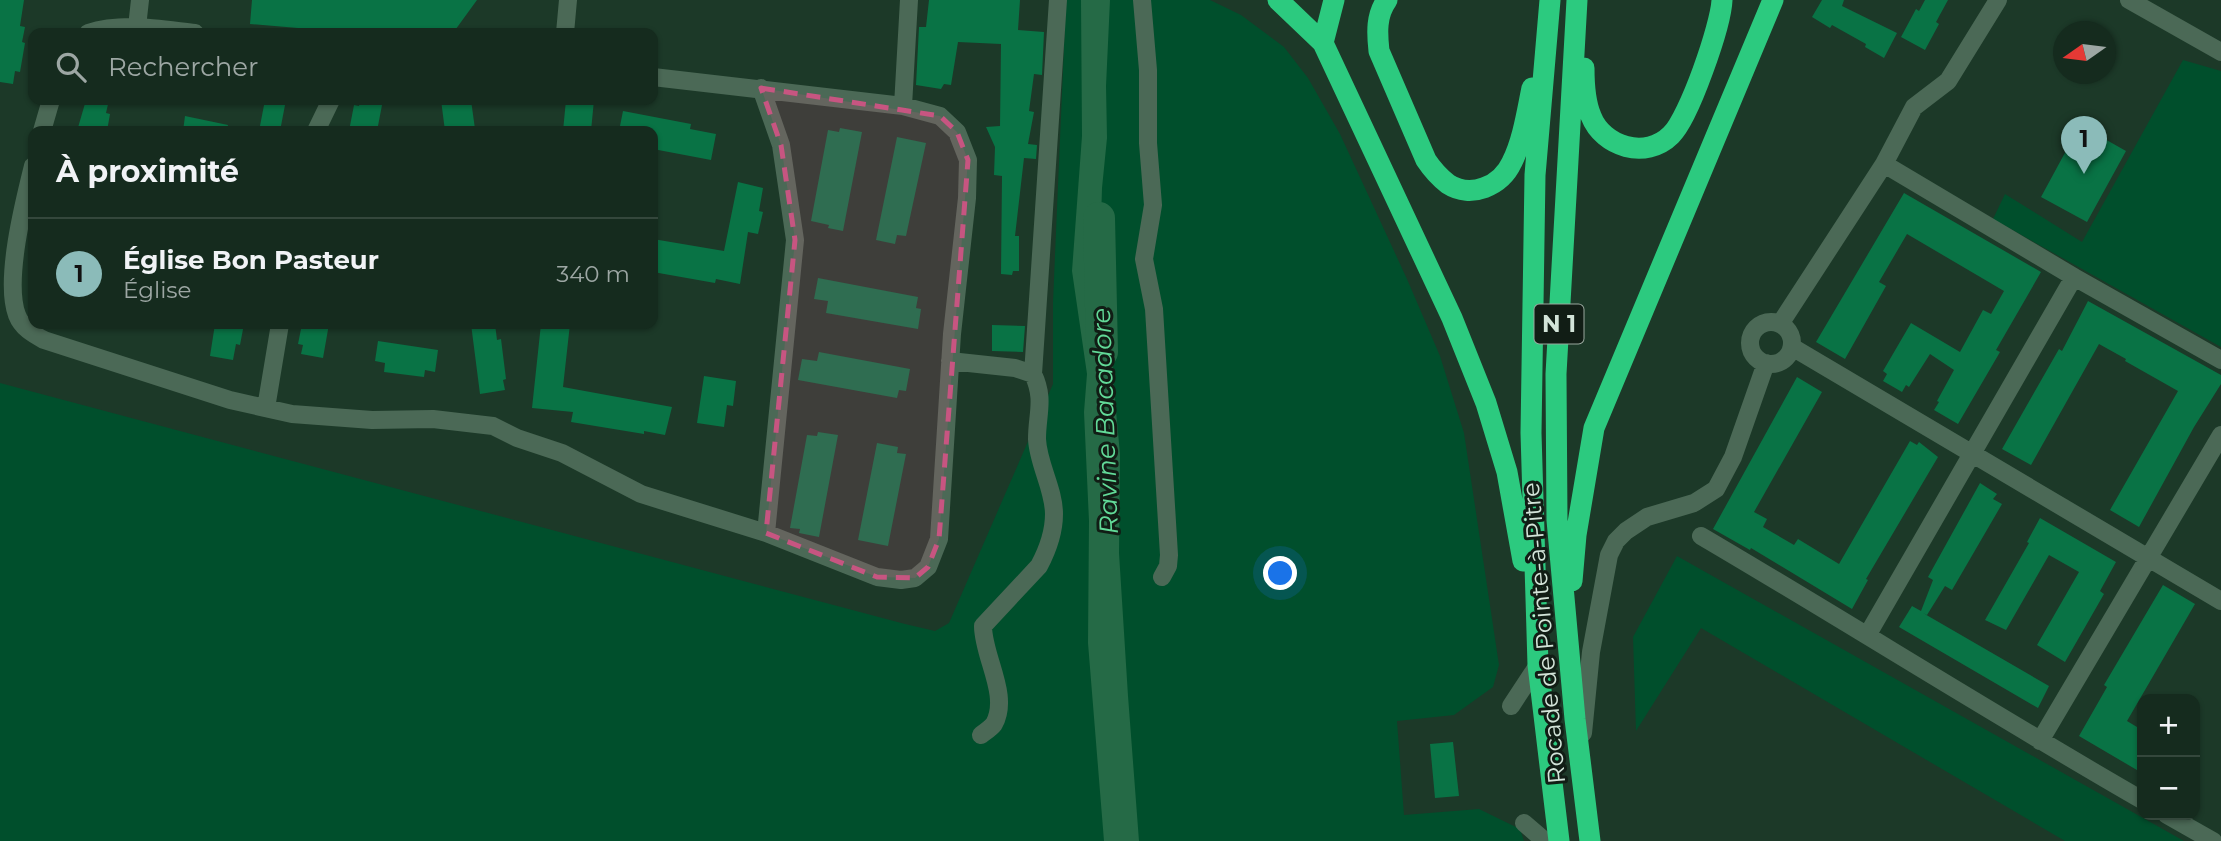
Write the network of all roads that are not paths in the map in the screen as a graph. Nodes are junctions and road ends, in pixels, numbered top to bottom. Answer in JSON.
{"nodes":[{"id":1,"x":140,"y":0,"type":"edge"},
{"id":2,"x":568,"y":0,"type":"edge"},
{"id":3,"x":909,"y":0,"type":"edge"},
{"id":4,"x":1058,"y":0,"type":"edge"},
{"id":5,"x":1142,"y":0,"type":"edge"},
{"id":6,"x":1278,"y":0,"type":"edge"},
{"id":7,"x":1334,"y":0,"type":"edge"},
{"id":8,"x":1387,"y":0,"type":"edge"},
{"id":9,"x":1550,"y":0,"type":"edge"},
{"id":10,"x":1722,"y":0,"type":"edge"},
{"id":11,"x":1773,"y":0,"type":"edge"},
{"id":12,"x":1998,"y":0,"type":"edge"},
{"id":13,"x":2129,"y":0,"type":"edge"},
{"id":14,"x":1577,"y":6,"type":"edge"},
{"id":15,"x":137,"y":27,"type":"junction"},
{"id":16,"x":103,"y":28,"type":"edge"},
{"id":17,"x":147,"y":28,"type":"edge"},
{"id":18,"x":565,"y":28,"type":"edge"},
{"id":19,"x":1322,"y":43,"type":"junction"},
{"id":20,"x":2221,"y":52,"type":"edge"},
{"id":21,"x":658,"y":78,"type":"edge"},
{"id":22,"x":761,"y":88,"type":"junction"},
{"id":23,"x":50,"y":105,"type":"edge"},
{"id":24,"x":329,"y":105,"type":"edge"},
{"id":25,"x":903,"y":106,"type":"junction"},
{"id":26,"x":43,"y":126,"type":"edge"},
{"id":27,"x":318,"y":126,"type":"edge"},
{"id":28,"x":1884,"y":164,"type":"junction"},
{"id":29,"x":28,"y":195,"type":"edge"},
{"id":30,"x":2074,"y":277,"type":"junction"},
{"id":31,"x":1780,"y":324,"type":"junction"},
{"id":32,"x":279,"y":329,"type":"edge"},
{"id":33,"x":1792,"y":347,"type":"junction"},
{"id":34,"x":2221,"y":360,"type":"edge"},
{"id":35,"x":950,"y":361,"type":"junction"},
{"id":36,"x":1766,"y":363,"type":"junction"},
{"id":37,"x":1033,"y":374,"type":"junction"},
{"id":38,"x":266,"y":408,"type":"junction"},
{"id":39,"x":2221,"y":435,"type":"edge"},
{"id":40,"x":1970,"y":454,"type":"junction"},
{"id":41,"x":766,"y":533,"type":"junction"},
{"id":42,"x":1701,"y":536,"type":"dead end"},
{"id":43,"x":2150,"y":559,"type":"junction"},
{"id":44,"x":1162,"y":576,"type":"dead end"},
{"id":45,"x":2221,"y":601,"type":"edge"},
{"id":46,"x":1535,"y":621,"type":"junction"},
{"id":47,"x":1868,"y":634,"type":"junction"},
{"id":48,"x":1567,"y":636,"type":"junction"},
{"id":49,"x":1538,"y":665,"type":"junction"},
{"id":50,"x":1511,"y":706,"type":"dead end"},
{"id":51,"x":981,"y":735,"type":"dead end"},
{"id":52,"x":2040,"y":741,"type":"junction"},
{"id":53,"x":1580,"y":761,"type":"junction"},
{"id":54,"x":2137,"y":797,"type":"edge"},
{"id":55,"x":2176,"y":820,"type":"edge"},
{"id":56,"x":1524,"y":823,"type":"dead end"},
{"id":57,"x":1545,"y":841,"type":"edge"},
{"id":58,"x":1559,"y":841,"type":"edge"},
{"id":59,"x":1590,"y":841,"type":"edge"},
{"id":60,"x":2213,"y":841,"type":"edge"}],
"edges":[{"from":1,"to":15,"type":"street"},
{"from":2,"to":18,"type":"street"},
{"from":3,"to":25,"type":"street"},
{"from":4,"to":37,"type":"street"},
{"from":5,"to":44,"type":"street"},
{"from":6,"to":19,"type":"highway"},
{"from":7,"to":19,"type":"highway"},
{"from":8,"to":9,"type":"highway"},
{"from":9,"to":46,"type":"highway","name":"Rocade de Pointe-à-Pitre","number":"N 1"},
{"from":10,"to":14,"type":"highway"},
{"from":11,"to":48,"type":"highway"},
{"from":12,"to":28,"type":"street"},
{"from":13,"to":20,"type":"street"},
{"from":14,"to":48,"type":"highway","name":"Rocade de Pointe-à-Pitre","number":"N 1"},
{"from":15,"to":16,"type":"street"},
{"from":15,"to":17,"type":"street"},
{"from":19,"to":46,"type":"highway"},
{"from":21,"to":22,"type":"street"},
{"from":22,"to":25,"type":"street"},
{"from":22,"to":41,"type":"street"},
{"from":23,"to":26,"type":"street"},
{"from":24,"to":27,"type":"street"},
{"from":25,"to":35,"type":"street"},
{"from":28,"to":30,"type":"street"},
{"from":28,"to":31,"type":"street"},
{"from":29,"to":38,"type":"street"},
{"from":30,"to":34,"type":"street"},
{"from":30,"to":40,"type":"street"},
{"from":31,"to":33,"type":"street"},
{"from":31,"to":36,"type":"street"},
{"from":32,"to":38,"type":"street"},
{"from":33,"to":36,"type":"street"},
{"from":33,"to":40,"type":"street"},
{"from":35,"to":37,"type":"street"},
{"from":35,"to":41,"type":"street"},
{"from":36,"to":53,"type":"street"},
{"from":37,"to":51,"type":"street"},
{"from":38,"to":41,"type":"street"},
{"from":39,"to":43,"type":"street"},
{"from":40,"to":43,"type":"street"},
{"from":40,"to":47,"type":"street"},
{"from":42,"to":47,"type":"street"},
{"from":43,"to":45,"type":"street"},
{"from":43,"to":52,"type":"street"},
{"from":46,"to":49,"type":"highway","name":"Rocade de Pointe-à-Pitre","number":"N 1"},
{"from":47,"to":52,"type":"street"},
{"from":48,"to":53,"type":"highway","name":"Rocade de Pointe-à-Pitre","number":"N 1"},
{"from":49,"to":50,"type":"street"},
{"from":49,"to":58,"type":"highway","name":"Rocade de Pointe-à-Pitre","number":"N 1"},
{"from":52,"to":54,"type":"street"},
{"from":53,"to":59,"type":"highway","name":"Rocade de Pointe-à-Pitre","number":"N 1"},
{"from":55,"to":60,"type":"street"},
{"from":56,"to":57,"type":"street"}]}
